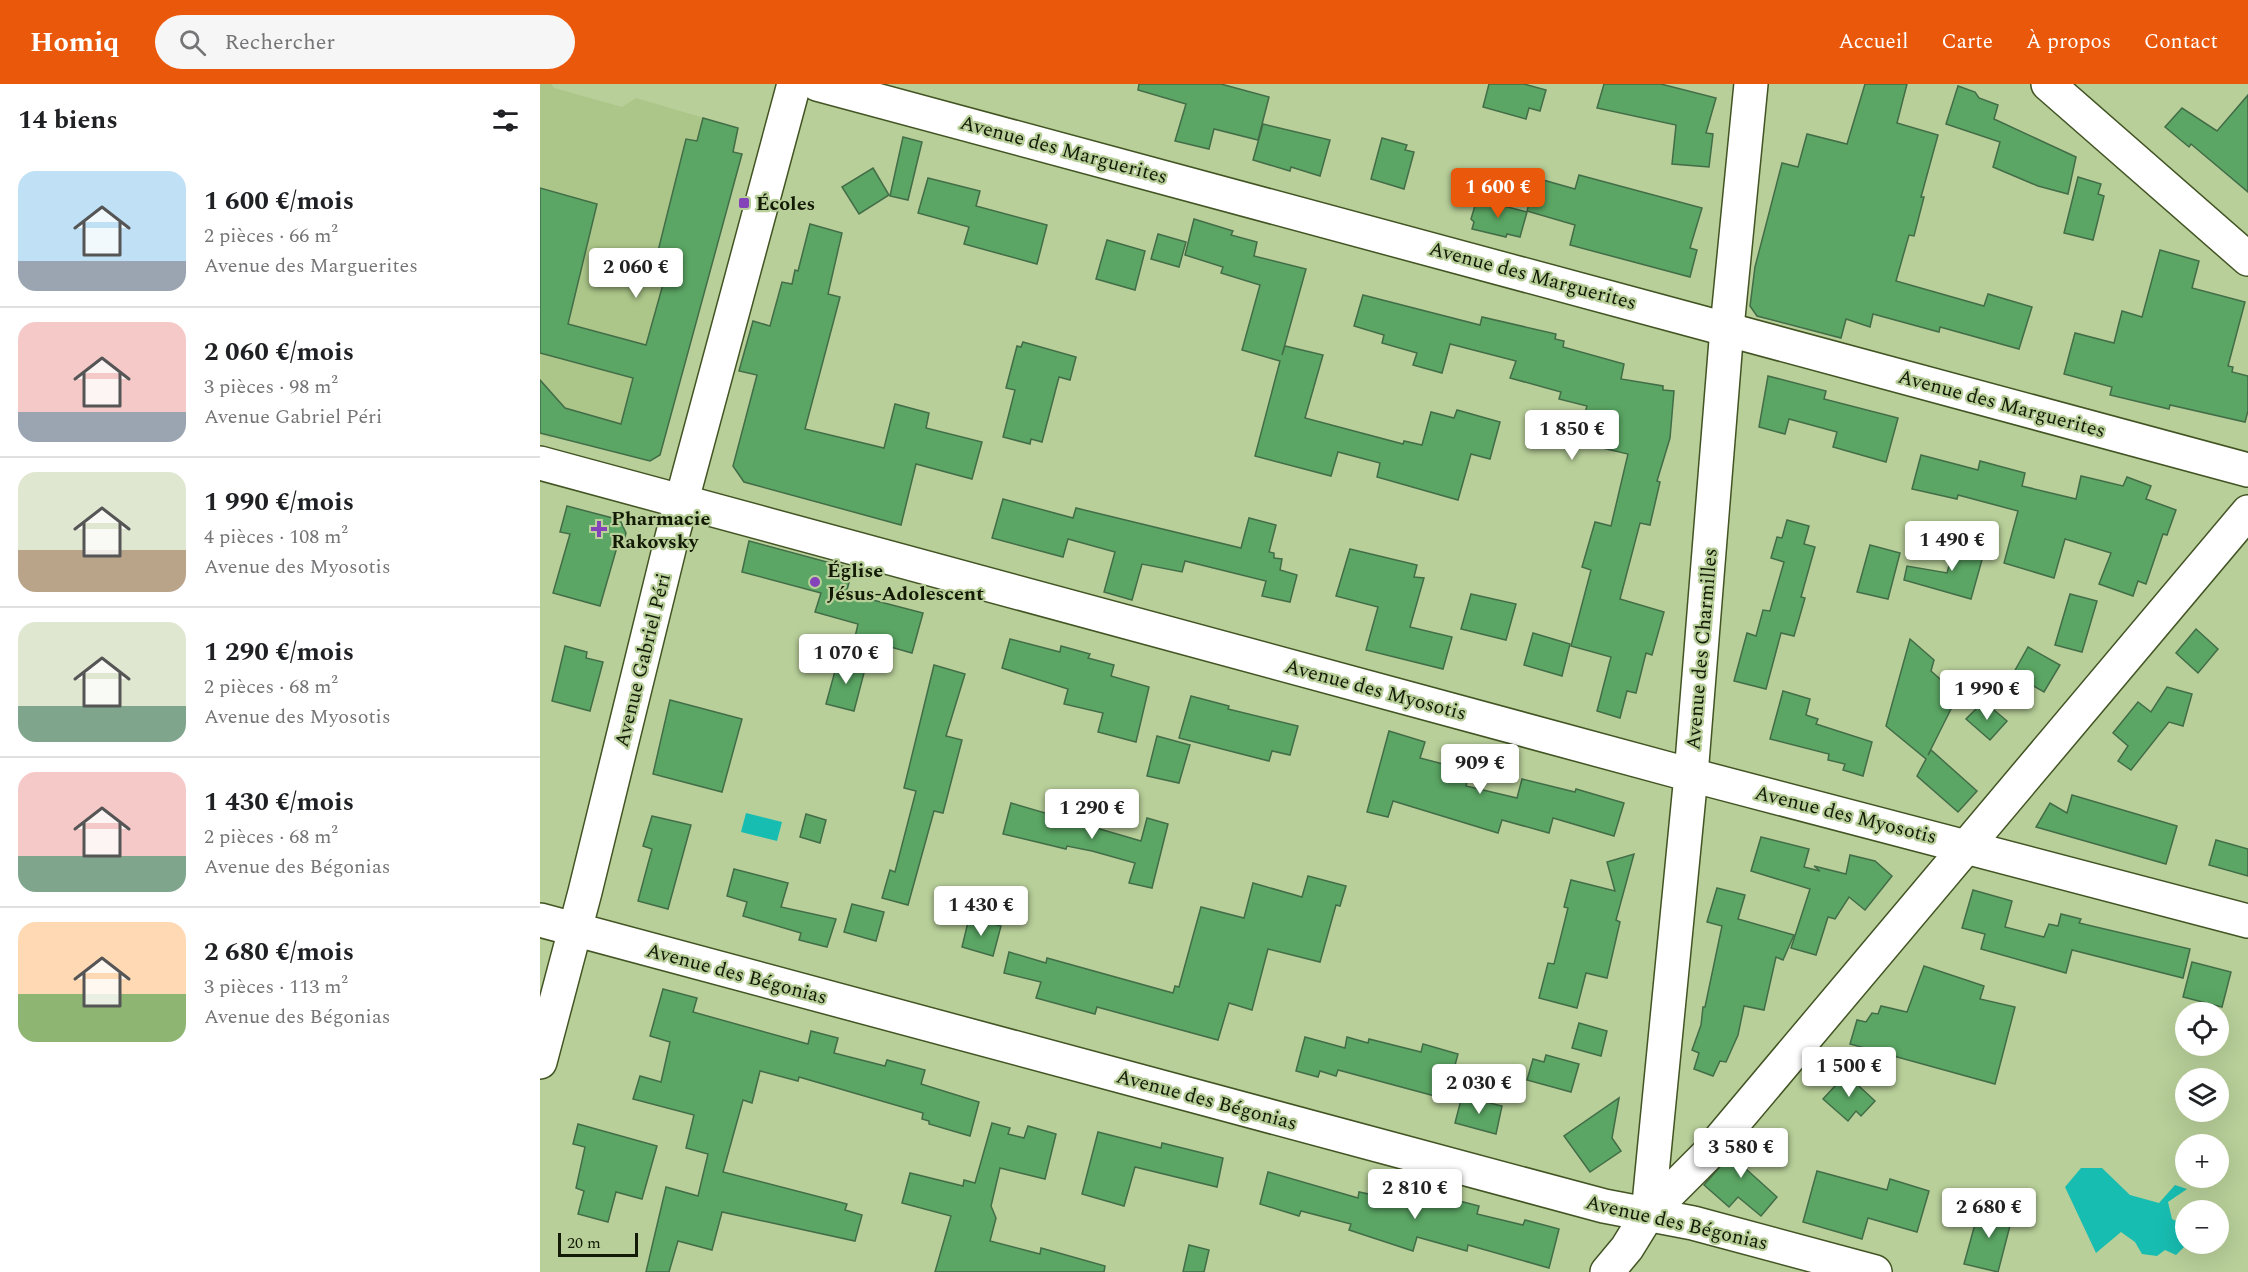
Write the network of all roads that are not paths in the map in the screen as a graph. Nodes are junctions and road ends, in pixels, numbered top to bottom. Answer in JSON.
{"nodes":[{"id":1,"x":794,"y":84,"type":"edge"},
{"id":2,"x":817,"y":84,"type":"edge"},
{"id":3,"x":1751,"y":84,"type":"edge"},
{"id":4,"x":2048,"y":84,"type":"edge"},
{"id":5,"x":2248,"y":260,"type":"edge"},
{"id":6,"x":1727,"y":328,"type":"junction"},
{"id":7,"x":540,"y":463,"type":"edge"},
{"id":8,"x":2248,"y":470,"type":"edge"},
{"id":9,"x":682,"y":500,"type":"junction"},
{"id":10,"x":2248,"y":512,"type":"edge"},
{"id":11,"x":1691,"y":775,"type":"junction"},
{"id":12,"x":1965,"y":845,"type":"junction"},
{"id":13,"x":540,"y":920,"type":"edge"},
{"id":14,"x":2248,"y":921,"type":"edge"},
{"id":15,"x":576,"y":929,"type":"junction"},
{"id":16,"x":540,"y":1062,"type":"edge"},
{"id":17,"x":1648,"y":1214,"type":"junction"},
{"id":18,"x":1607,"y":1272,"type":"edge"},
{"id":19,"x":1875,"y":1272,"type":"edge"}],
"edges":[{"from":1,"to":9,"type":"street","name":"Avenue Gabriel Péri"},
{"from":2,"to":6,"type":"street","name":"Avenue des Marguerites"},
{"from":3,"to":6,"type":"street","name":"Avenue des Charmilles"},
{"from":4,"to":5,"type":"street"},
{"from":6,"to":8,"type":"street","name":"Avenue des Marguerites"},
{"from":6,"to":11,"type":"street","name":"Avenue des Charmilles"},
{"from":7,"to":9,"type":"street","name":"Avenue des Myosotis"},
{"from":9,"to":11,"type":"street","name":"Avenue des Myosotis"},
{"from":9,"to":15,"type":"street","name":"Avenue Gabriel Péri"},
{"from":10,"to":12,"type":"street"},
{"from":11,"to":12,"type":"street","name":"Avenue des Myosotis"},
{"from":11,"to":17,"type":"street","name":"Avenue des Charmilles"},
{"from":12,"to":14,"type":"street","name":"Avenue des Myosotis"},
{"from":12,"to":17,"type":"street"},
{"from":13,"to":15,"type":"street","name":"Avenue des Bégonias"},
{"from":15,"to":16,"type":"street","name":"Avenue Gabriel Péri"},
{"from":15,"to":17,"type":"street","name":"Avenue des Bégonias"},
{"from":17,"to":18,"type":"street"},
{"from":17,"to":19,"type":"street","name":"Avenue des Bégonias"}]}
